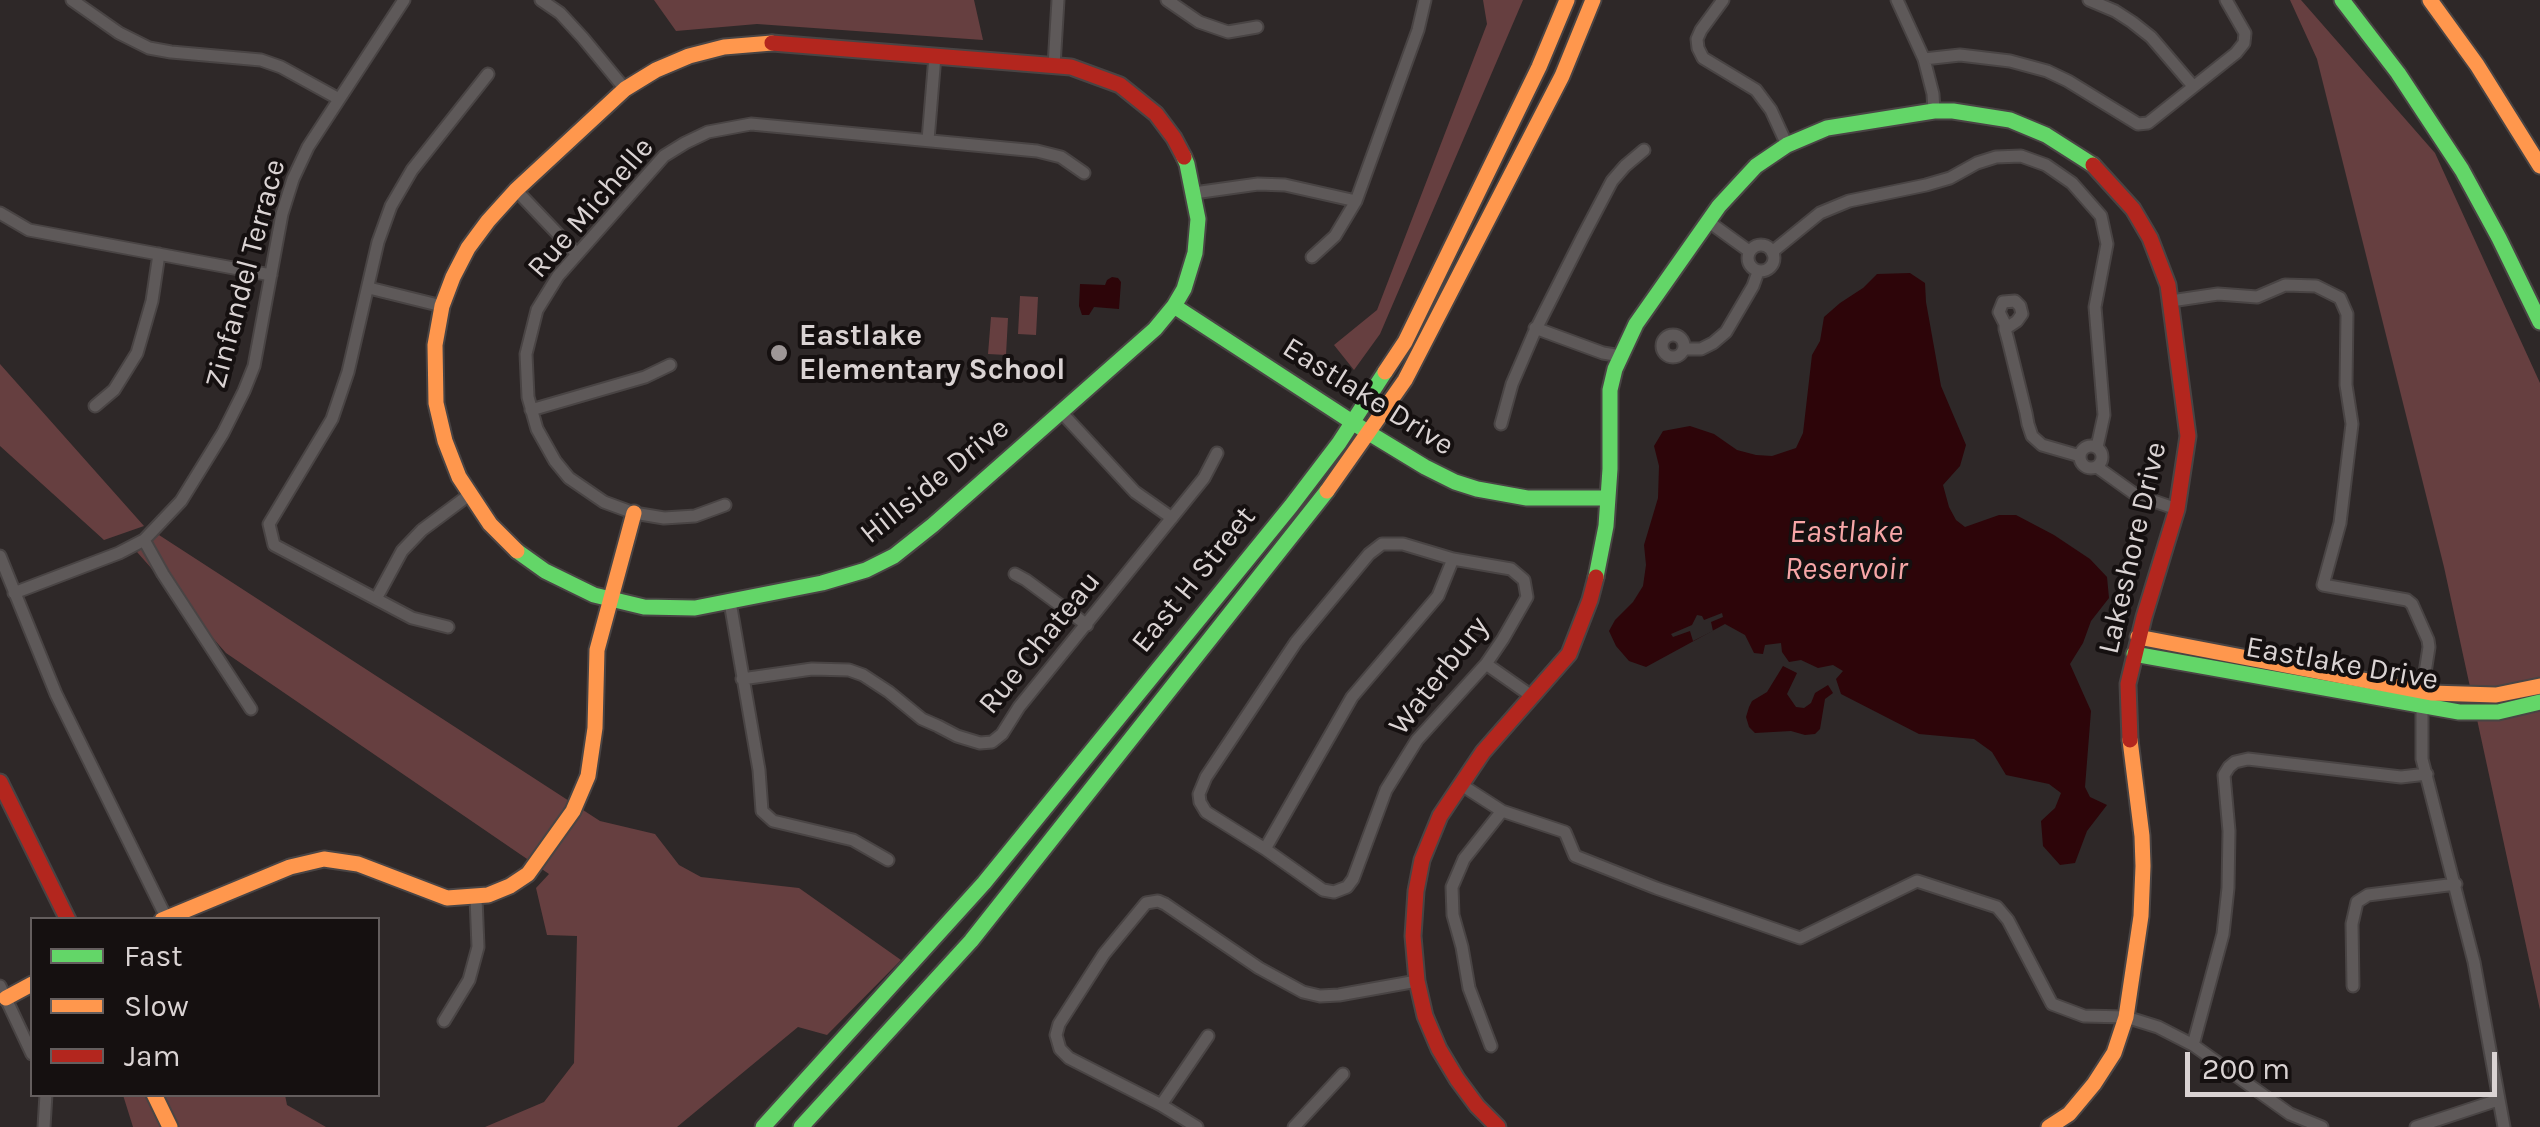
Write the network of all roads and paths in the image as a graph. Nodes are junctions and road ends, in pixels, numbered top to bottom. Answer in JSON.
{"nodes":[{"id":1,"x":72,"y":0,"type":"edge"},
{"id":2,"x":404,"y":0,"type":"edge"},
{"id":3,"x":542,"y":0,"type":"edge"},
{"id":4,"x":1058,"y":0,"type":"edge"},
{"id":5,"x":1167,"y":0,"type":"edge"},
{"id":6,"x":1425,"y":0,"type":"edge"},
{"id":7,"x":1567,"y":0,"type":"edge"},
{"id":8,"x":1594,"y":0,"type":"edge"},
{"id":9,"x":1724,"y":0,"type":"edge"},
{"id":10,"x":1896,"y":0,"type":"edge"},
{"id":11,"x":2089,"y":0,"type":"edge"},
{"id":12,"x":2226,"y":0,"type":"edge"},
{"id":13,"x":2430,"y":0,"type":"edge"},
{"id":14,"x":2343,"y":2,"type":"edge"},
{"id":15,"x":1257,"y":27,"type":"dead end"},
{"id":16,"x":934,"y":56,"type":"junction"},
{"id":17,"x":1924,"y":59,"type":"junction"},
{"id":18,"x":1054,"y":66,"type":"junction"},
{"id":19,"x":488,"y":74,"type":"dead end"},
{"id":20,"x":2193,"y":86,"type":"junction"},
{"id":21,"x":624,"y":89,"type":"junction"},
{"id":22,"x":339,"y":99,"type":"junction"},
{"id":23,"x":1934,"y":111,"type":"junction"},
{"id":24,"x":928,"y":140,"type":"junction"},
{"id":25,"x":1787,"y":146,"type":"junction"},
{"id":26,"x":1644,"y":150,"type":"dead end"},
{"id":27,"x":2540,"y":166,"type":"edge"},
{"id":28,"x":1084,"y":173,"type":"dead end"},
{"id":29,"x":516,"y":190,"type":"junction"},
{"id":30,"x":1194,"y":192,"type":"junction"},
{"id":31,"x":1356,"y":201,"type":"junction"},
{"id":32,"x":0,"y":212,"type":"edge"},
{"id":33,"x":1709,"y":222,"type":"junction"},
{"id":34,"x":1750,"y":251,"type":"junction"},
{"id":35,"x":1772,"y":252,"type":"junction"},
{"id":36,"x":159,"y":254,"type":"junction"},
{"id":37,"x":578,"y":254,"type":"junction"},
{"id":38,"x":1312,"y":257,"type":"dead end"},
{"id":39,"x":1758,"y":272,"type":"junction"},
{"id":40,"x":271,"y":275,"type":"junction"},
{"id":41,"x":369,"y":288,"type":"junction"},
{"id":42,"x":2171,"y":301,"type":"junction"},
{"id":43,"x":442,"y":306,"type":"junction"},
{"id":44,"x":1174,"y":306,"type":"junction"},
{"id":45,"x":2540,"y":322,"type":"edge"},
{"id":46,"x":1536,"y":328,"type":"junction"},
{"id":47,"x":2006,"y":329,"type":"dead end"},
{"id":48,"x":1684,"y":349,"type":"dead end"},
{"id":49,"x":1621,"y":356,"type":"junction"},
{"id":50,"x":670,"y":365,"type":"dead end"},
{"id":51,"x":95,"y":406,"type":"dead end"},
{"id":52,"x":531,"y":410,"type":"junction"},
{"id":53,"x":1062,"y":413,"type":"junction"},
{"id":54,"x":1353,"y":422,"type":"junction"},
{"id":55,"x":1501,"y":424,"type":"dead end"},
{"id":56,"x":1369,"y":432,"type":"junction"},
{"id":57,"x":2097,"y":447,"type":"junction"},
{"id":58,"x":1217,"y":452,"type":"dead end"},
{"id":59,"x":2080,"y":456,"type":"junction"},
{"id":60,"x":2097,"y":467,"type":"junction"},
{"id":61,"x":469,"y":494,"type":"junction"},
{"id":62,"x":1608,"y":498,"type":"junction"},
{"id":63,"x":725,"y":505,"type":"dead end"},
{"id":64,"x":2176,"y":510,"type":"junction"},
{"id":65,"x":634,"y":513,"type":"junction"},
{"id":66,"x":1172,"y":518,"type":"junction"},
{"id":67,"x":144,"y":540,"type":"junction"},
{"id":68,"x":0,"y":556,"type":"edge"},
{"id":69,"x":1453,"y":559,"type":"junction"},
{"id":70,"x":1015,"y":574,"type":"dead end"},
{"id":71,"x":14,"y":594,"type":"junction"},
{"id":72,"x":376,"y":599,"type":"junction"},
{"id":73,"x":611,"y":600,"type":"junction"},
{"id":74,"x":730,"y":602,"type":"junction"},
{"id":75,"x":1086,"y":625,"type":"junction"},
{"id":76,"x":448,"y":627,"type":"dead end"},
{"id":77,"x":2136,"y":646,"type":"junction"},
{"id":78,"x":1486,"y":664,"type":"junction"},
{"id":79,"x":742,"y":678,"type":"junction"},
{"id":80,"x":2540,"y":686,"type":"edge"},
{"id":81,"x":1533,"y":697,"type":"junction"},
{"id":82,"x":2422,"y":699,"type":"junction"},
{"id":83,"x":2540,"y":702,"type":"edge"},
{"id":84,"x":251,"y":710,"type":"dead end"},
{"id":85,"x":2427,"y":774,"type":"junction"},
{"id":86,"x":0,"y":782,"type":"edge"},
{"id":87,"x":1460,"y":784,"type":"junction"},
{"id":88,"x":1502,"y":810,"type":"junction"},
{"id":89,"x":1265,"y":849,"type":"junction"},
{"id":90,"x":888,"y":860,"type":"dead end"},
{"id":91,"x":2456,"y":884,"type":"junction"},
{"id":92,"x":476,"y":898,"type":"junction"},
{"id":93,"x":67,"y":917,"type":"edge"},
{"id":94,"x":164,"y":917,"type":"edge"},
{"id":95,"x":166,"y":917,"type":"edge"},
{"id":96,"x":1418,"y":982,"type":"junction"},
{"id":97,"x":30,"y":985,"type":"edge"},
{"id":98,"x":2353,"y":986,"type":"dead end"},
{"id":99,"x":3,"y":992,"type":"edge"},
{"id":100,"x":2126,"y":1017,"type":"junction"},
{"id":101,"x":444,"y":1021,"type":"dead end"},
{"id":102,"x":1208,"y":1036,"type":"dead end"},
{"id":103,"x":1491,"y":1046,"type":"dead end"},
{"id":104,"x":2193,"y":1046,"type":"junction"},
{"id":105,"x":30,"y":1050,"type":"edge"},
{"id":106,"x":1344,"y":1074,"type":"dead end"},
{"id":107,"x":46,"y":1097,"type":"edge"},
{"id":108,"x":155,"y":1097,"type":"edge"},
{"id":109,"x":2498,"y":1100,"type":"junction"},
{"id":110,"x":1161,"y":1105,"type":"junction"},
{"id":111,"x":1488,"y":1124,"type":"edge"},
{"id":112,"x":44,"y":1127,"type":"edge"},
{"id":113,"x":170,"y":1127,"type":"edge"},
{"id":114,"x":762,"y":1127,"type":"edge"},
{"id":115,"x":801,"y":1127,"type":"edge"},
{"id":116,"x":1197,"y":1127,"type":"edge"},
{"id":117,"x":1294,"y":1127,"type":"edge"},
{"id":118,"x":2049,"y":1127,"type":"edge"},
{"id":119,"x":2322,"y":1127,"type":"edge"},
{"id":120,"x":2416,"y":1127,"type":"edge"},
{"id":121,"x":2504,"y":1127,"type":"edge"}],
"edges":[{"from":1,"to":22,"type":"street"},
{"from":2,"to":22,"type":"street","name":"Zinfandel Terrace"},
{"from":3,"to":21,"type":"street"},
{"from":4,"to":18,"type":"street"},
{"from":5,"to":15,"type":"street"},
{"from":6,"to":31,"type":"street"},
{"from":7,"to":54,"type":"main road","name":"East H Street"},
{"from":8,"to":56,"type":"main road","name":"East H Street"},
{"from":9,"to":25,"type":"street"},
{"from":10,"to":17,"type":"street"},
{"from":11,"to":20,"type":"street"},
{"from":12,"to":20,"type":"street"},
{"from":13,"to":27,"type":"main road"},
{"from":14,"to":45,"type":"main road"},
{"from":16,"to":18,"type":"main road","name":"Hillside Drive"},
{"from":16,"to":21,"type":"main road","name":"Hillside Drive"},
{"from":16,"to":24,"type":"street"},
{"from":17,"to":20,"type":"street"},
{"from":17,"to":23,"type":"street"},
{"from":18,"to":30,"type":"main road","name":"Hillside Drive"},
{"from":19,"to":41,"type":"street"},
{"from":21,"to":29,"type":"main road","name":"Hillside Drive"},
{"from":22,"to":40,"type":"street","name":"Zinfandel Terrace"},
{"from":23,"to":25,"type":"main road","name":"Lakeshore Drive"},
{"from":23,"to":42,"type":"main road","name":"Lakeshore Drive"},
{"from":24,"to":28,"type":"street","name":"Rue Michelle"},
{"from":24,"to":37,"type":"street","name":"Rue Michelle"},
{"from":25,"to":33,"type":"main road","name":"Lakeshore Drive"},
{"from":26,"to":46,"type":"street"},
{"from":29,"to":37,"type":"street"},
{"from":29,"to":43,"type":"main road","name":"Hillside Drive"},
{"from":30,"to":31,"type":"street"},
{"from":30,"to":44,"type":"main road","name":"Hillside Drive"},
{"from":31,"to":38,"type":"street"},
{"from":32,"to":36,"type":"street"},
{"from":33,"to":34,"type":"street"},
{"from":33,"to":49,"type":"main road","name":"Lakeshore Drive"},
{"from":34,"to":35,"type":"street"},
{"from":34,"to":39,"type":"street"},
{"from":35,"to":39,"type":"street"},
{"from":35,"to":57,"type":"street"},
{"from":36,"to":40,"type":"street"},
{"from":36,"to":51,"type":"street"},
{"from":37,"to":52,"type":"street","name":"Rue Michelle"},
{"from":39,"to":48,"type":"street"},
{"from":40,"to":67,"type":"street","name":"Zinfandel Terrace"},
{"from":41,"to":43,"type":"street"},
{"from":41,"to":72,"type":"street"},
{"from":42,"to":64,"type":"main road","name":"Lakeshore Drive"},
{"from":42,"to":82,"type":"street"},
{"from":43,"to":61,"type":"main road","name":"Hillside Drive"},
{"from":44,"to":53,"type":"main road","name":"Hillside Drive"},
{"from":44,"to":54,"type":"main road","name":"Eastlake Drive"},
{"from":46,"to":49,"type":"street"},
{"from":46,"to":55,"type":"street"},
{"from":47,"to":59,"type":"street"},
{"from":49,"to":62,"type":"main road","name":"Lakeshore Drive"},
{"from":50,"to":52,"type":"street"},
{"from":52,"to":65,"type":"street","name":"Rue Michelle"},
{"from":53,"to":66,"type":"street"},
{"from":53,"to":74,"type":"main road","name":"Hillside Drive"},
{"from":54,"to":56,"type":"main road","name":"Eastlake Drive"},
{"from":54,"to":114,"type":"main road","name":"East H Street"},
{"from":56,"to":62,"type":"main road","name":"Eastlake Drive"},
{"from":56,"to":115,"type":"main road","name":"East H Street"},
{"from":57,"to":59,"type":"street"},
{"from":57,"to":60,"type":"street"},
{"from":58,"to":66,"type":"street","name":"Rue Chateau"},
{"from":59,"to":60,"type":"street"},
{"from":60,"to":64,"type":"street"},
{"from":61,"to":72,"type":"street"},
{"from":61,"to":73,"type":"main road","name":"Hillside Drive"},
{"from":62,"to":81,"type":"main road","name":"Lakeshore Drive"},
{"from":63,"to":65,"type":"street","name":"Rue Michelle"},
{"from":64,"to":77,"type":"main road","name":"Lakeshore Drive"},
{"from":65,"to":73,"type":"main road"},
{"from":66,"to":75,"type":"street","name":"Rue Chateau"},
{"from":67,"to":71,"type":"street","name":"Zinfandel Terrace"},
{"from":67,"to":84,"type":"street"},
{"from":68,"to":71,"type":"street"},
{"from":69,"to":78,"type":"street","name":"Waterbury"},
{"from":69,"to":89,"type":"street"},
{"from":69,"to":89,"type":"street","name":"Waterbury"},
{"from":70,"to":75,"type":"street"},
{"from":71,"to":94,"type":"street"},
{"from":72,"to":76,"type":"street"},
{"from":73,"to":74,"type":"main road","name":"Hillside Drive"},
{"from":73,"to":92,"type":"main road"},
{"from":74,"to":79,"type":"street"},
{"from":75,"to":79,"type":"street","name":"Rue Chateau"},
{"from":77,"to":82,"type":"main road","name":"Eastlake Drive"},
{"from":77,"to":100,"type":"main road","name":"Lakeshore Drive"},
{"from":78,"to":81,"type":"street"},
{"from":78,"to":89,"type":"street","name":"Waterbury"},
{"from":79,"to":90,"type":"street"},
{"from":80,"to":82,"type":"main road","name":"Eastlake Drive"},
{"from":81,"to":87,"type":"main road","name":"Lakeshore Drive"},
{"from":82,"to":83,"type":"main road","name":"Eastlake Drive"},
{"from":82,"to":85,"type":"street"},
{"from":85,"to":91,"type":"street"},
{"from":85,"to":104,"type":"street"},
{"from":86,"to":93,"type":"main road"},
{"from":87,"to":88,"type":"street"},
{"from":87,"to":96,"type":"main road","name":"Lakeshore Drive"},
{"from":88,"to":100,"type":"street"},
{"from":88,"to":103,"type":"street"},
{"from":91,"to":98,"type":"street"},
{"from":91,"to":109,"type":"street"},
{"from":92,"to":95,"type":"main road"},
{"from":92,"to":101,"type":"street"},
{"from":96,"to":110,"type":"street"},
{"from":96,"to":111,"type":"main road","name":"Lakeshore Drive"},
{"from":97,"to":99,"type":"main road"},
{"from":99,"to":105,"type":"street"},
{"from":100,"to":104,"type":"street"},
{"from":100,"to":118,"type":"main road","name":"Lakeshore Drive"},
{"from":102,"to":110,"type":"street"},
{"from":104,"to":119,"type":"street"},
{"from":106,"to":117,"type":"street"},
{"from":107,"to":112,"type":"street"},
{"from":108,"to":113,"type":"main road"},
{"from":109,"to":120,"type":"street"},
{"from":109,"to":121,"type":"street"},
{"from":110,"to":116,"type":"street"}]}
